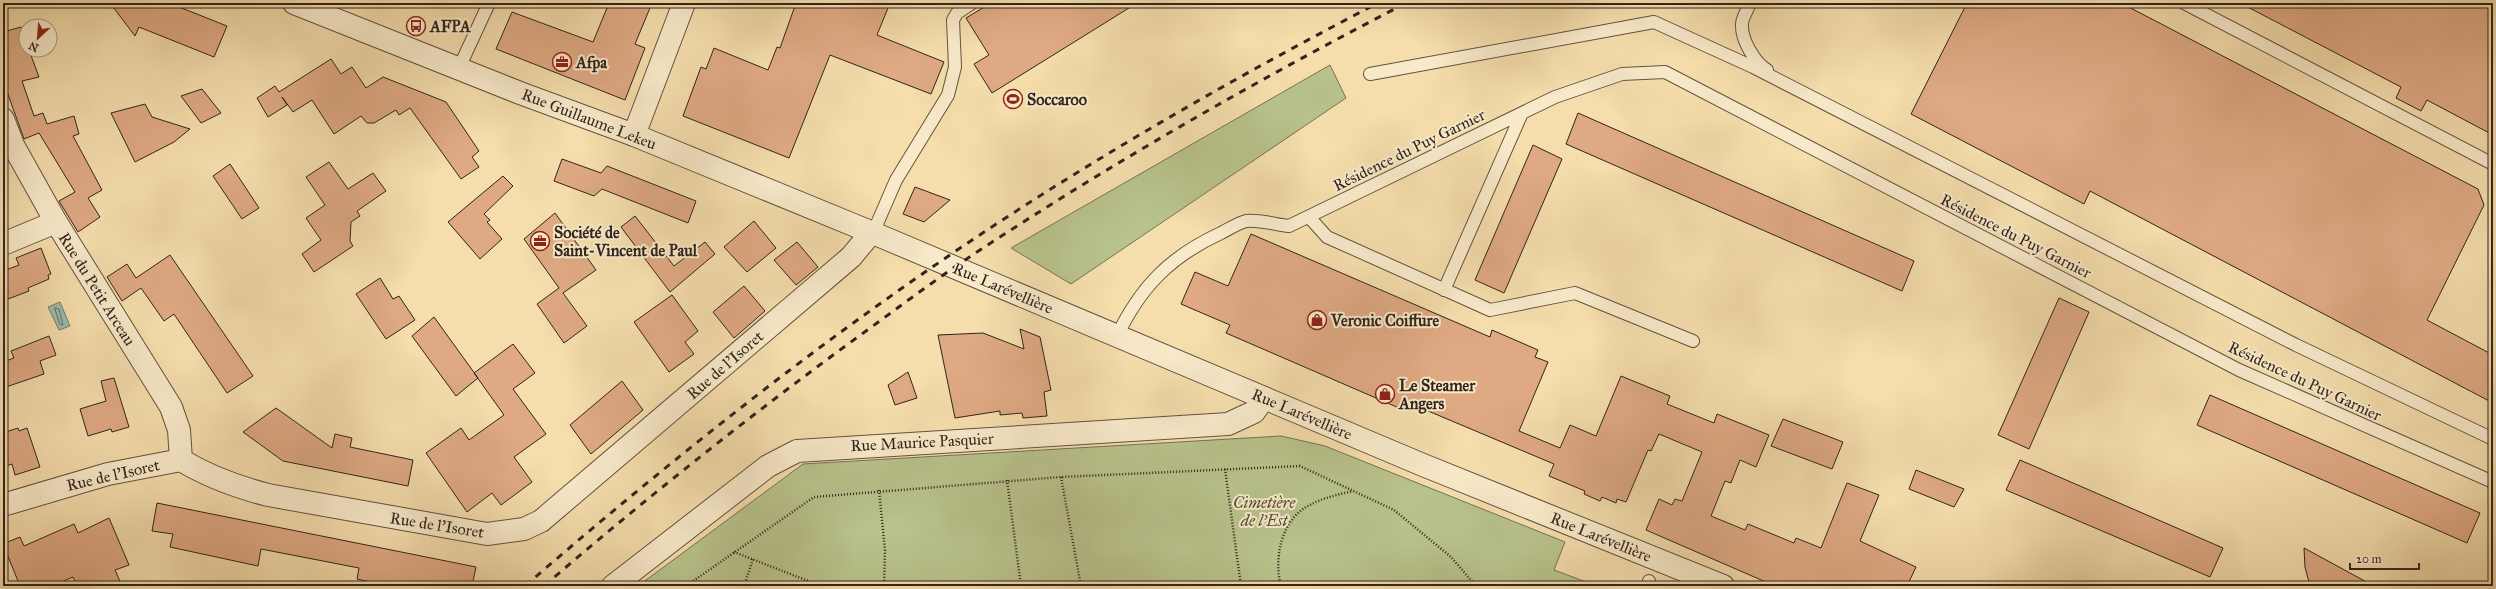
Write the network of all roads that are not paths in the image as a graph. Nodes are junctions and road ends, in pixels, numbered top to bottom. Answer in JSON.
{"nodes":[{"id":1,"x":294,"y":3,"type":"edge"},
{"id":2,"x":490,"y":3,"type":"edge"},
{"id":3,"x":684,"y":3,"type":"edge"},
{"id":4,"x":972,"y":3,"type":"edge"},
{"id":5,"x":1750,"y":3,"type":"edge"},
{"id":6,"x":2184,"y":3,"type":"edge"},
{"id":7,"x":459,"y":68,"type":"junction"},
{"id":8,"x":1370,"y":74,"type":"dead end"},
{"id":9,"x":1829,"y":106,"type":"junction"},
{"id":10,"x":1522,"y":113,"type":"junction"},
{"id":11,"x":3,"y":119,"type":"edge"},
{"id":12,"x":634,"y":135,"type":"junction"},
{"id":13,"x":2493,"y":164,"type":"edge"},
{"id":14,"x":1309,"y":216,"type":"junction"},
{"id":15,"x":56,"y":222,"type":"junction"},
{"id":16,"x":875,"y":234,"type":"junction"},
{"id":17,"x":3,"y":244,"type":"edge"},
{"id":18,"x":1444,"y":290,"type":"junction"},
{"id":19,"x":1117,"y":336,"type":"junction"},
{"id":20,"x":1693,"y":341,"type":"dead end"},
{"id":21,"x":1264,"y":398,"type":"junction"},
{"id":22,"x":2493,"y":439,"type":"edge"},
{"id":23,"x":181,"y":460,"type":"junction"},
{"id":24,"x":2493,"y":482,"type":"edge"},
{"id":25,"x":3,"y":505,"type":"edge"},
{"id":26,"x":614,"y":586,"type":"edge"},
{"id":27,"x":1723,"y":586,"type":"edge"}],
"edges":[{"from":1,"to":7,"type":"street","name":"Rue Guillaume Lekeu"},
{"from":2,"to":7,"type":"lane"},
{"from":3,"to":12,"type":"street"},
{"from":4,"to":16,"type":"lane"},
{"from":5,"to":9,"type":"lane"},
{"from":6,"to":13,"type":"lane"},
{"from":7,"to":12,"type":"street","name":"Rue Guillaume Lekeu"},
{"from":8,"to":9,"type":"lane"},
{"from":9,"to":22,"type":"lane"},
{"from":10,"to":14,"type":"lane","name":"Résidence du Puy Garnier"},
{"from":10,"to":18,"type":"lane"},
{"from":10,"to":24,"type":"lane","name":"Résidence du Puy Garnier"},
{"from":11,"to":15,"type":"street","name":"Rue du Petit Arceau"},
{"from":12,"to":16,"type":"street","name":"Rue Guillaume Lekeu"},
{"from":14,"to":18,"type":"lane"},
{"from":14,"to":19,"type":"lane","name":"Résidence du Puy Garnier"},
{"from":15,"to":17,"type":"street"},
{"from":15,"to":23,"type":"street","name":"Rue du Petit Arceau"},
{"from":16,"to":19,"type":"street","name":"Rue Larévellière"},
{"from":16,"to":23,"type":"street","name":"Rue de l'Isoret"},
{"from":18,"to":20,"type":"lane"},
{"from":19,"to":21,"type":"street","name":"Rue Larévellière"},
{"from":21,"to":26,"type":"street","name":"Rue Maurice Pasquier"},
{"from":21,"to":27,"type":"street","name":"Rue Larévellière"},
{"from":23,"to":25,"type":"street","name":"Rue de l'Isoret"}]}
